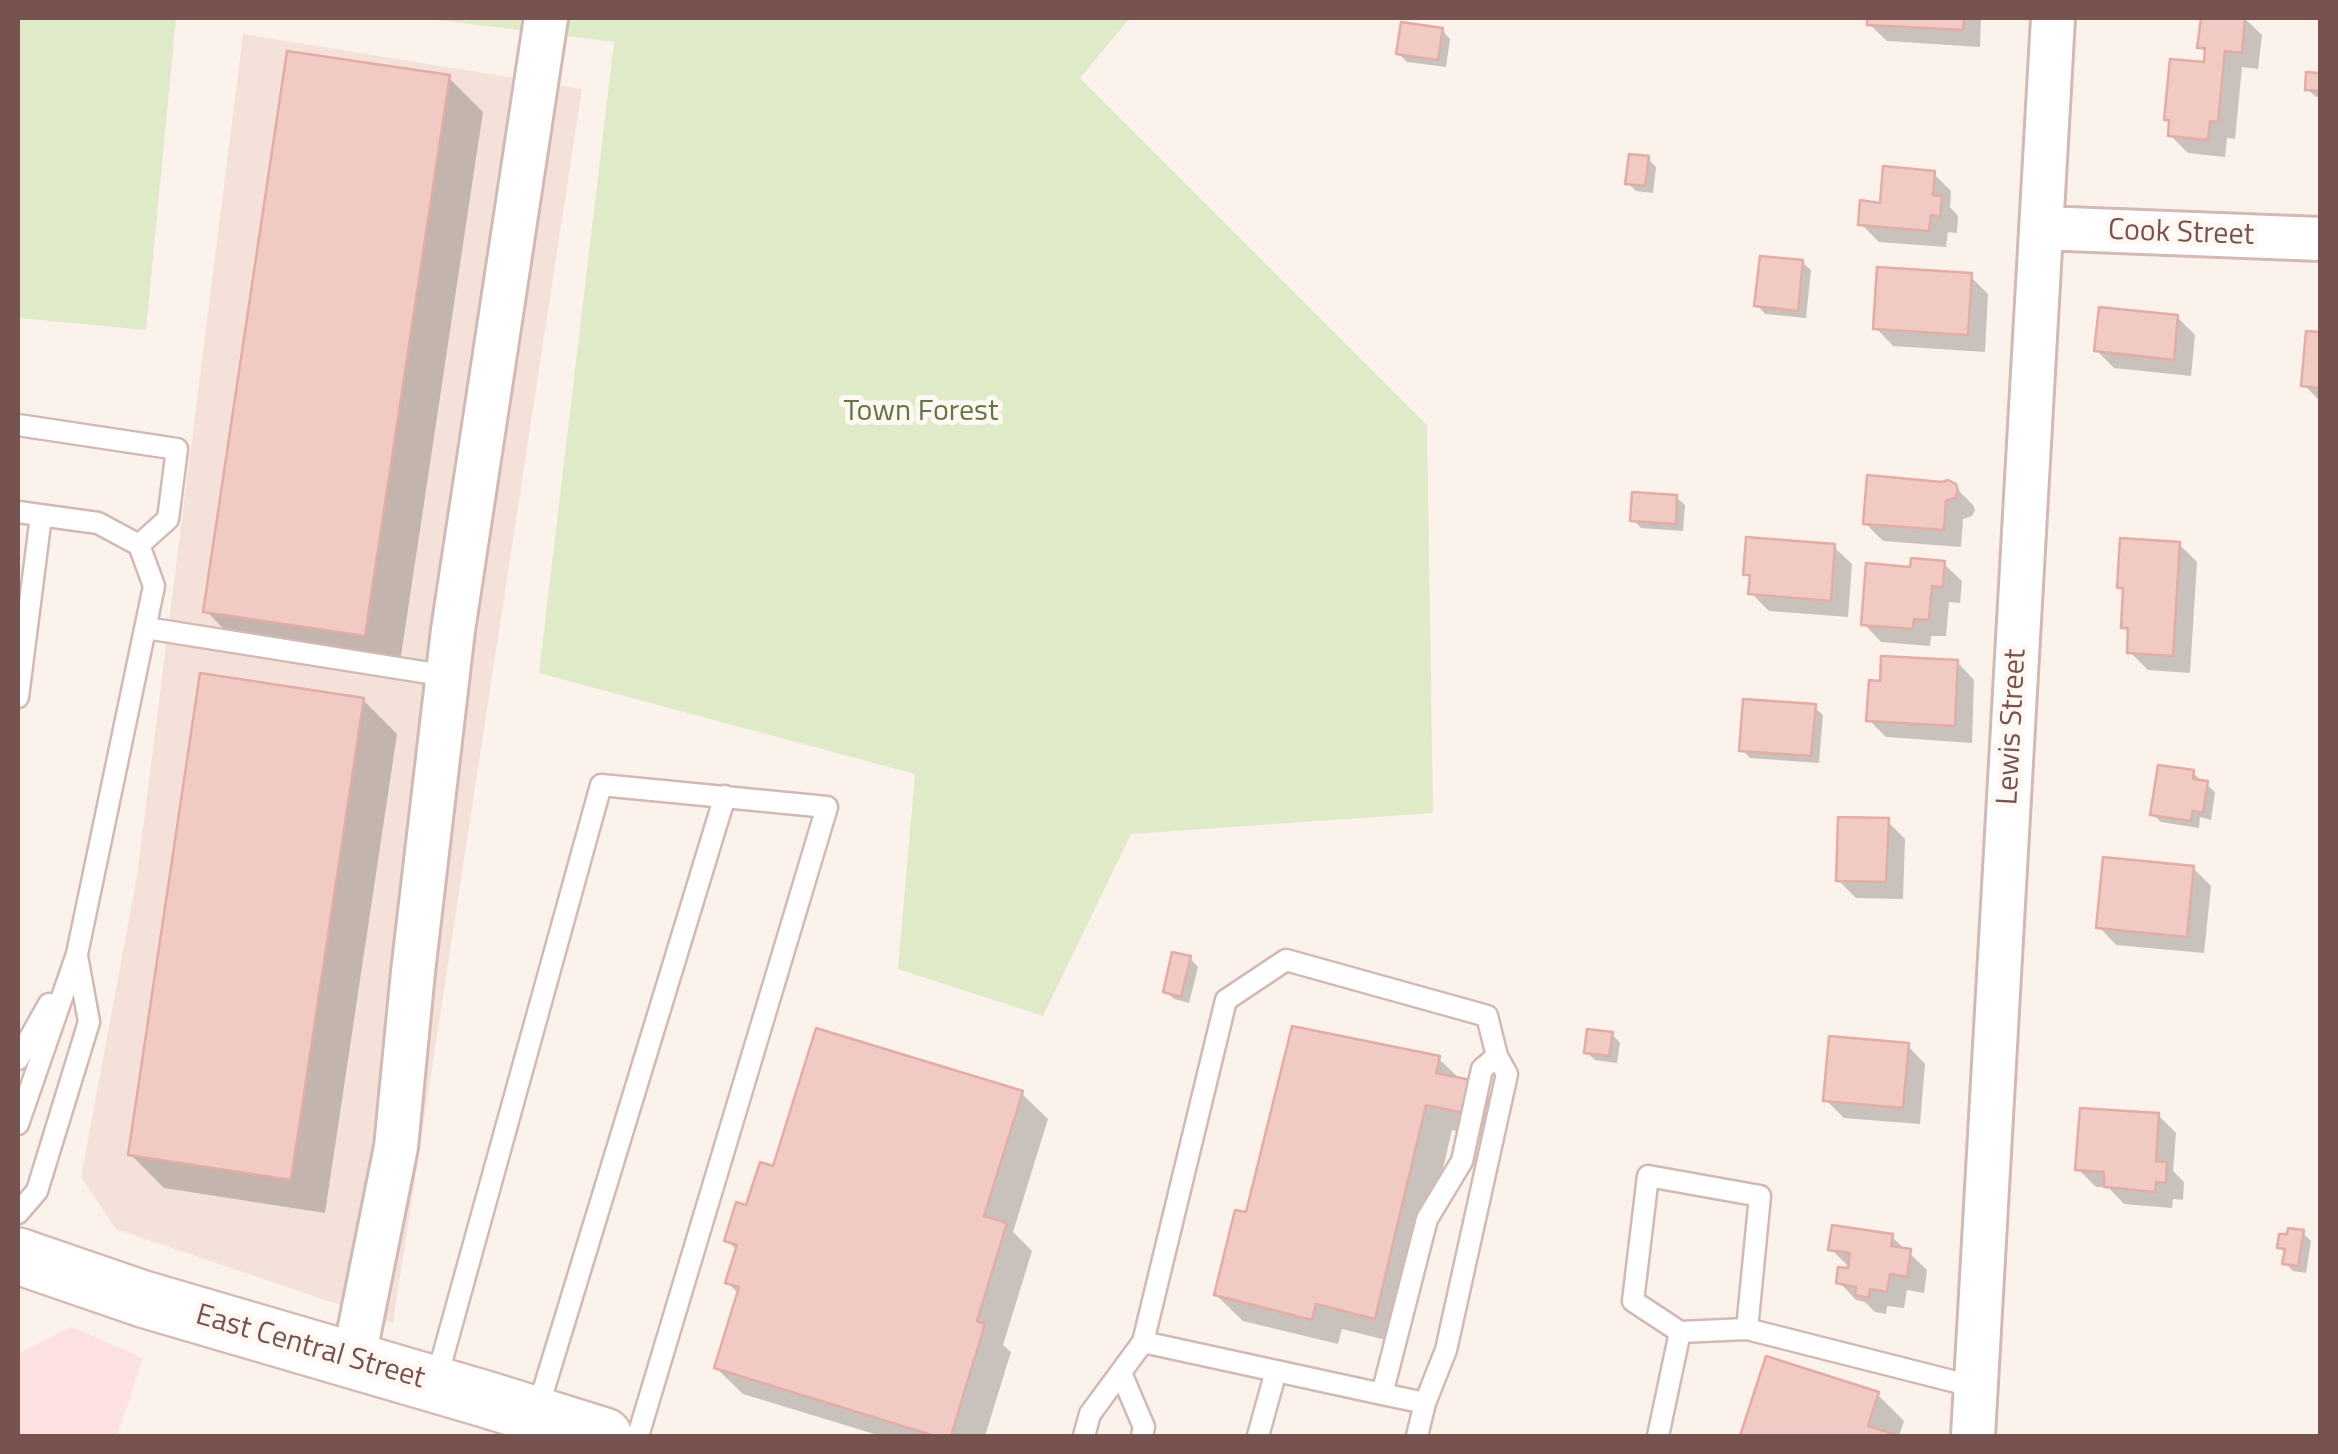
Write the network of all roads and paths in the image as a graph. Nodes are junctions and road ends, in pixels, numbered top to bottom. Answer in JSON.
{"nodes":[{"id":1,"x":546,"y":18,"type":"edge"},
{"id":2,"x":2053,"y":18,"type":"edge"},
{"id":3,"x":2042,"y":228,"type":"junction"},
{"id":4,"x":2320,"y":239,"type":"edge"},
{"id":5,"x":18,"y":426,"type":"edge"},
{"id":6,"x":18,"y":512,"type":"edge"},
{"id":7,"x":40,"y":516,"type":"junction"},
{"id":8,"x":139,"y":545,"type":"junction"},
{"id":9,"x":146,"y":628,"type":"junction"},
{"id":10,"x":448,"y":676,"type":"junction"},
{"id":11,"x":18,"y":697,"type":"edge"},
{"id":12,"x":725,"y":796,"type":"junction"},
{"id":13,"x":77,"y":954,"type":"junction"},
{"id":14,"x":1496,"y":1056,"type":"junction"},
{"id":15,"x":18,"y":1059,"type":"edge"},
{"id":16,"x":18,"y":1124,"type":"edge"},
{"id":17,"x":18,"y":1213,"type":"edge"},
{"id":18,"x":18,"y":1256,"type":"edge"},
{"id":19,"x":1747,"y":1328,"type":"junction"},
{"id":20,"x":1680,"y":1332,"type":"junction"},
{"id":21,"x":1143,"y":1342,"type":"junction"},
{"id":22,"x":352,"y":1362,"type":"junction"},
{"id":23,"x":1276,"y":1370,"type":"junction"},
{"id":24,"x":1122,"y":1373,"type":"junction"},
{"id":25,"x":435,"y":1384,"type":"junction"},
{"id":26,"x":1976,"y":1387,"type":"junction"},
{"id":27,"x":1382,"y":1394,"type":"junction"},
{"id":28,"x":1425,"y":1403,"type":"junction"},
{"id":29,"x":536,"y":1415,"type":"junction"},
{"id":30,"x":604,"y":1436,"type":"edge"},
{"id":31,"x":638,"y":1436,"type":"edge"},
{"id":32,"x":1084,"y":1436,"type":"edge"},
{"id":33,"x":1142,"y":1436,"type":"edge"},
{"id":34,"x":1258,"y":1436,"type":"edge"},
{"id":35,"x":1417,"y":1436,"type":"edge"},
{"id":36,"x":1658,"y":1436,"type":"edge"},
{"id":37,"x":1973,"y":1436,"type":"edge"}],
"edges":[{"from":1,"to":10,"type":"street"},
{"from":2,"to":3,"type":"street","name":"Lewis Street"},
{"from":3,"to":4,"type":"street","name":"Cook Street"},
{"from":3,"to":26,"type":"street","name":"Lewis Street"},
{"from":5,"to":8,"type":"lane"},
{"from":6,"to":7,"type":"lane"},
{"from":7,"to":8,"type":"lane"},
{"from":7,"to":11,"type":"lane"},
{"from":8,"to":9,"type":"lane"},
{"from":9,"to":10,"type":"lane"},
{"from":9,"to":13,"type":"lane"},
{"from":10,"to":22,"type":"street"},
{"from":12,"to":25,"type":"lane"},
{"from":12,"to":29,"type":"lane"},
{"from":12,"to":31,"type":"lane"},
{"from":13,"to":15,"type":"lane"},
{"from":13,"to":16,"type":"lane"},
{"from":13,"to":17,"type":"lane"},
{"from":14,"to":21,"type":"lane"},
{"from":14,"to":27,"type":"lane"},
{"from":14,"to":28,"type":"lane"},
{"from":18,"to":22,"type":"main road","name":"East Central Street"},
{"from":19,"to":20,"type":"lane"},
{"from":19,"to":20,"type":"lane"},
{"from":19,"to":26,"type":"lane"},
{"from":20,"to":36,"type":"lane"},
{"from":21,"to":23,"type":"lane"},
{"from":21,"to":24,"type":"lane"},
{"from":22,"to":25,"type":"main road","name":"East Central Street"},
{"from":23,"to":27,"type":"lane"},
{"from":23,"to":34,"type":"lane"},
{"from":24,"to":32,"type":"lane"},
{"from":24,"to":33,"type":"lane"},
{"from":25,"to":29,"type":"main road","name":"East Central Street"},
{"from":26,"to":37,"type":"street","name":"Lewis Street"},
{"from":27,"to":28,"type":"lane"},
{"from":28,"to":35,"type":"lane"},
{"from":29,"to":30,"type":"main road","name":"East Central Street"}]}
